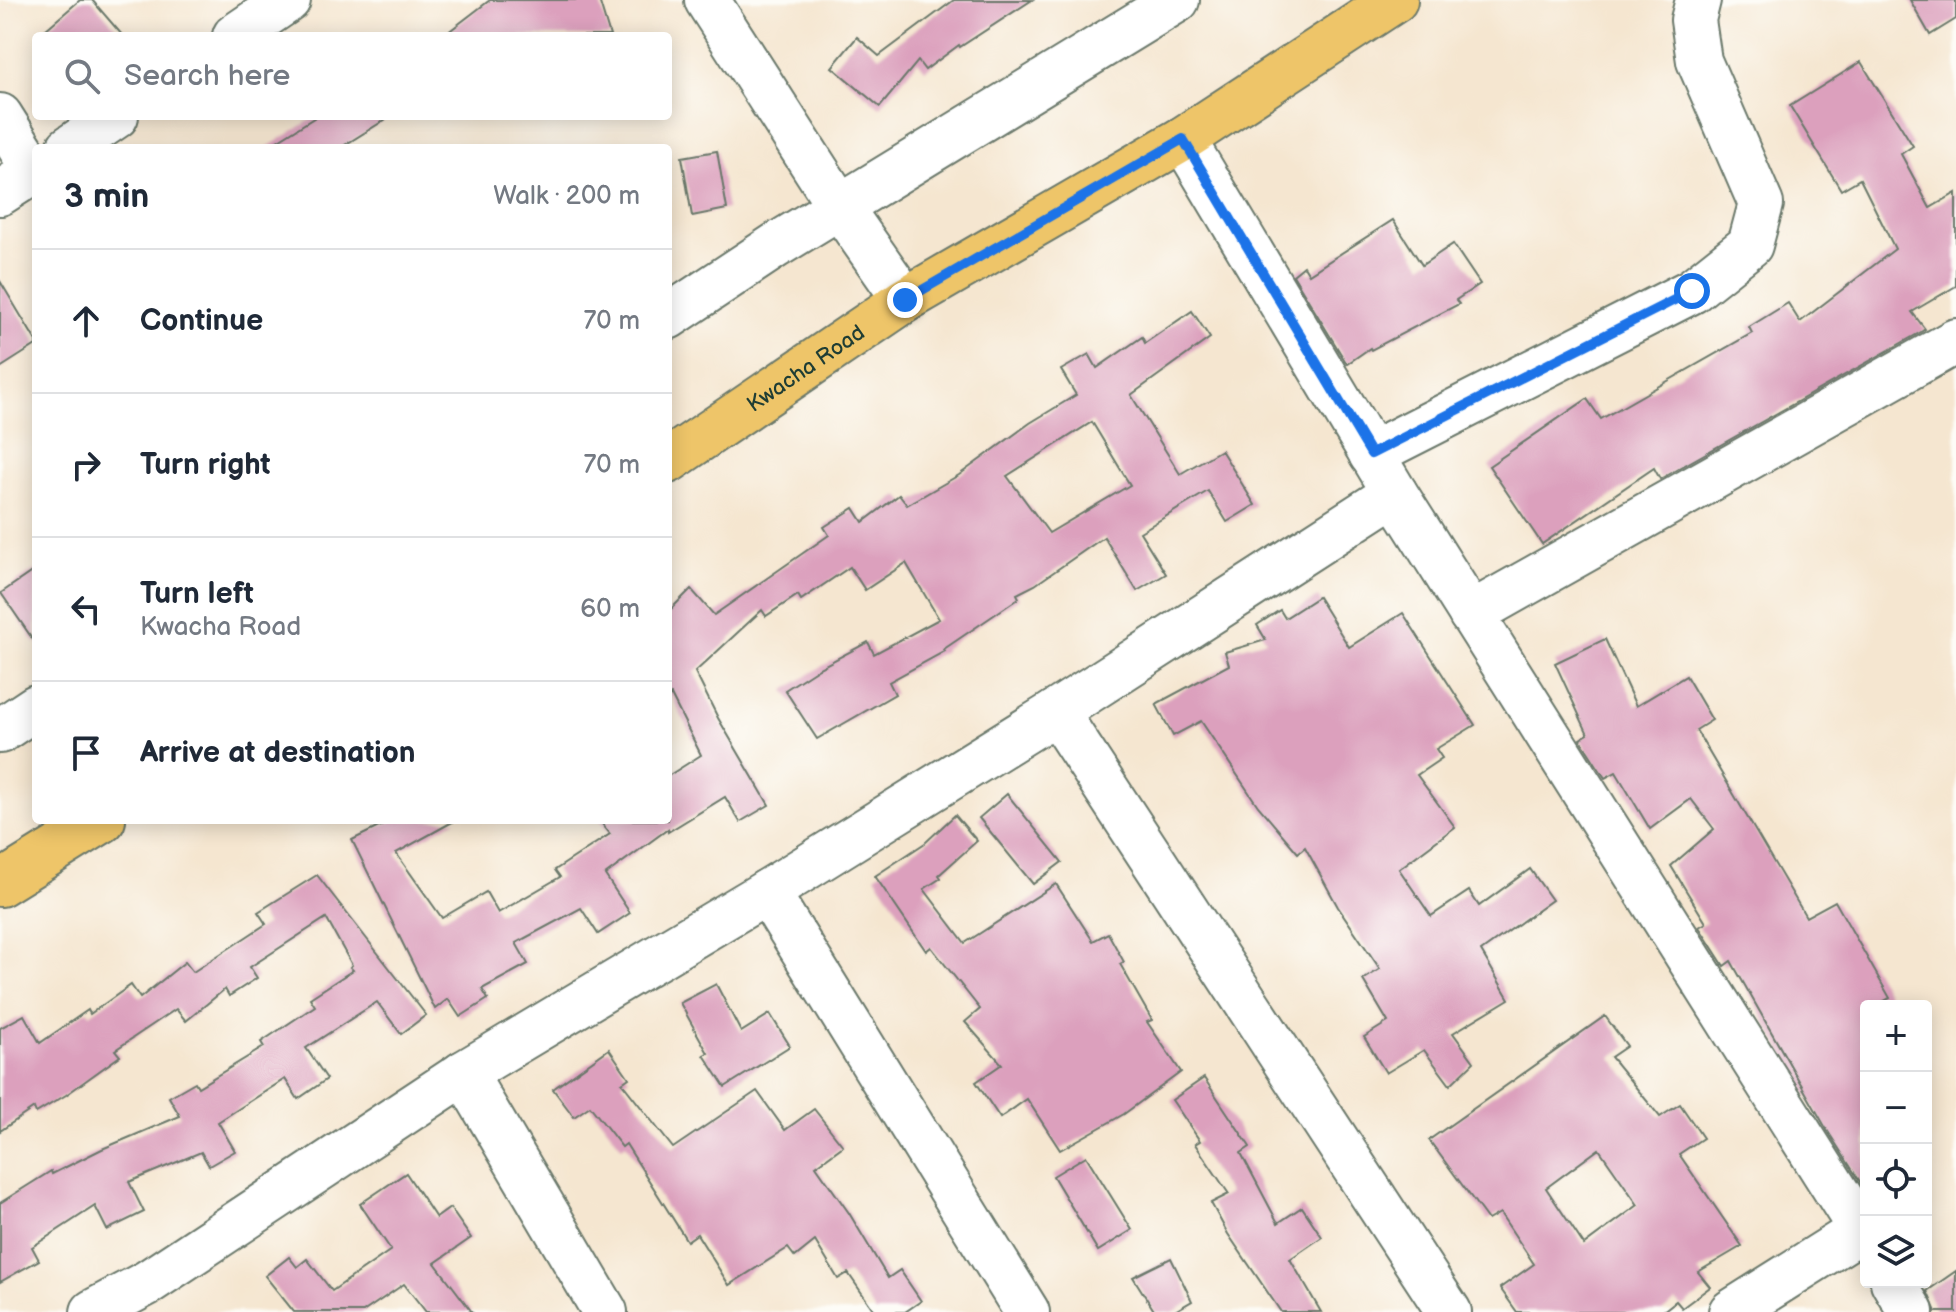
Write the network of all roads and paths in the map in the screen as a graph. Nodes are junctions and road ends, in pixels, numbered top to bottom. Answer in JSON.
{"nodes":[{"id":1,"x":288,"y":0,"type":"edge"},
{"id":2,"x":707,"y":0,"type":"edge"},
{"id":3,"x":1177,"y":0,"type":"edge"},
{"id":4,"x":1395,"y":0,"type":"edge"},
{"id":5,"x":1698,"y":0,"type":"edge"},
{"id":6,"x":241,"y":32,"type":"edge"},
{"id":7,"x":0,"y":116,"type":"edge"},
{"id":8,"x":110,"y":120,"type":"edge"},
{"id":9,"x":1183,"y":139,"type":"junction"},
{"id":10,"x":74,"y":144,"type":"edge"},
{"id":11,"x":32,"y":165,"type":"edge"},
{"id":12,"x":840,"y":207,"type":"junction"},
{"id":13,"x":905,"y":300,"type":"junction"},
{"id":14,"x":672,"y":314,"type":"edge"},
{"id":15,"x":1956,"y":341,"type":"edge"},
{"id":16,"x":1371,"y":454,"type":"junction"},
{"id":17,"x":672,"y":458,"type":"edge"},
{"id":18,"x":1395,"y":493,"type":"junction"},
{"id":19,"x":1471,"y":614,"type":"junction"},
{"id":20,"x":32,"y":710,"type":"edge"},
{"id":21,"x":1056,"y":712,"type":"junction"},
{"id":22,"x":0,"y":731,"type":"edge"},
{"id":23,"x":97,"y":824,"type":"edge"},
{"id":24,"x":0,"y":884,"type":"edge"},
{"id":25,"x":767,"y":892,"type":"junction"},
{"id":26,"x":464,"y":1073,"type":"junction"},
{"id":27,"x":1860,"y":1229,"type":"edge"},
{"id":28,"x":1860,"y":1236,"type":"edge"},
{"id":29,"x":1897,"y":1288,"type":"edge"},
{"id":30,"x":157,"y":1297,"type":"edge"},
{"id":31,"x":93,"y":1312,"type":"edge"},
{"id":32,"x":605,"y":1312,"type":"edge"},
{"id":33,"x":1027,"y":1312,"type":"edge"},
{"id":34,"x":1449,"y":1312,"type":"edge"},
{"id":35,"x":1731,"y":1312,"type":"edge"},
{"id":36,"x":1911,"y":1312,"type":"edge"}],
"edges":[{"from":1,"to":6,"type":"street"},
{"from":2,"to":12,"type":"street"},
{"from":3,"to":12,"type":"street"},
{"from":4,"to":9,"type":"main road","name":"Kwacha Road"},
{"from":5,"to":16,"type":"street"},
{"from":7,"to":11,"type":"street"},
{"from":8,"to":10,"type":"street"},
{"from":9,"to":13,"type":"main road","name":"Kwacha Road"},
{"from":9,"to":16,"type":"street"},
{"from":12,"to":13,"type":"street"},
{"from":12,"to":14,"type":"street"},
{"from":13,"to":17,"type":"main road","name":"Kwacha Road"},
{"from":15,"to":19,"type":"street"},
{"from":16,"to":18,"type":"street"},
{"from":18,"to":19,"type":"street"},
{"from":18,"to":21,"type":"street"},
{"from":19,"to":27,"type":"street"},
{"from":20,"to":22,"type":"street"},
{"from":21,"to":25,"type":"street"},
{"from":21,"to":34,"type":"street"},
{"from":23,"to":24,"type":"main road"},
{"from":25,"to":26,"type":"street"},
{"from":25,"to":33,"type":"street"},
{"from":26,"to":30,"type":"street"},
{"from":26,"to":32,"type":"street"},
{"from":28,"to":35,"type":"street"},
{"from":29,"to":36,"type":"street"},
{"from":30,"to":31,"type":"street"}]}
